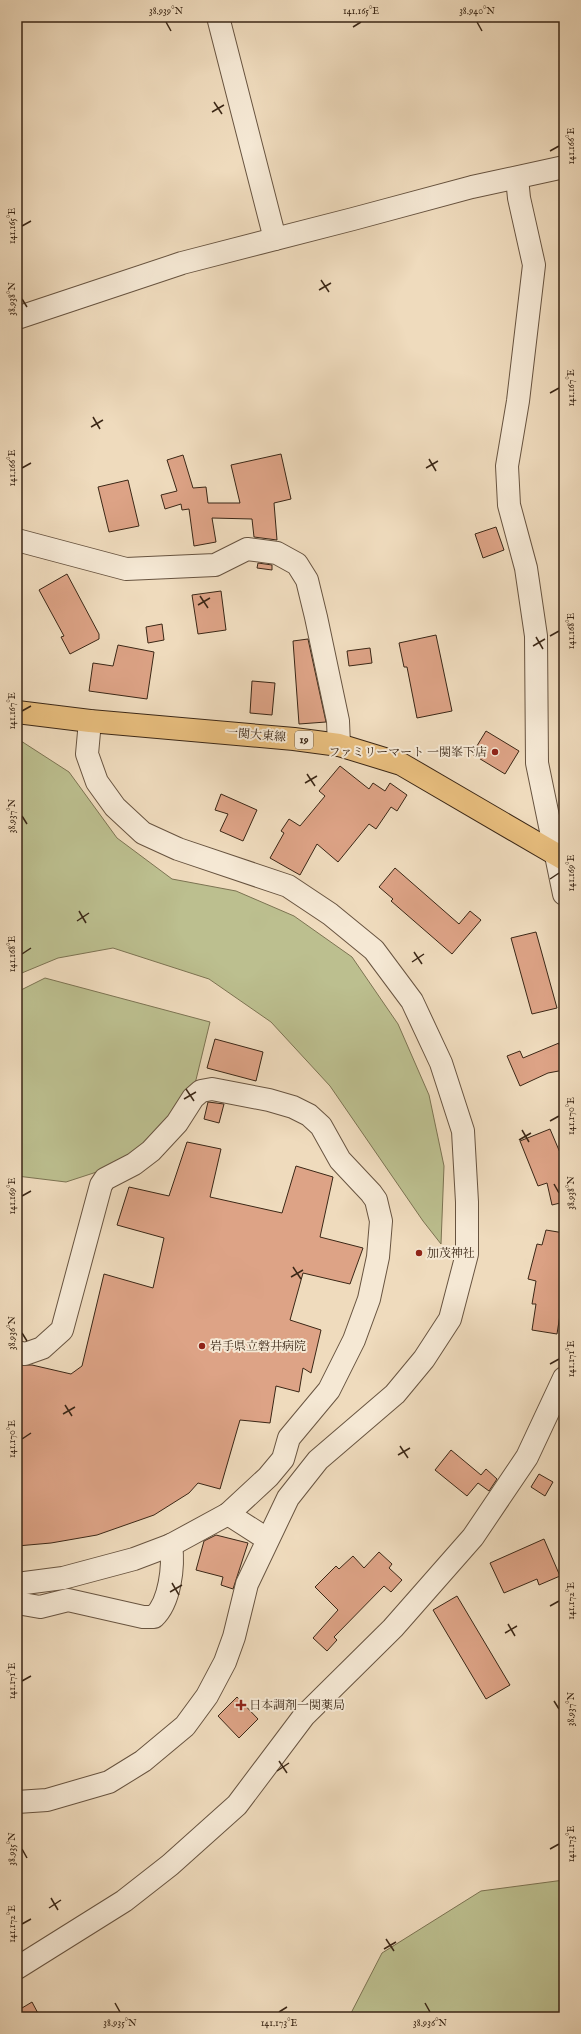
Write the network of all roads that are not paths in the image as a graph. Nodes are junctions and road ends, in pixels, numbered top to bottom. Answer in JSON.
{"nodes":[{"id":1,"x":218,"y":17,"type":"edge"},
{"id":2,"x":564,"y":167,"type":"edge"},
{"id":3,"x":517,"y":178,"type":"junction"},
{"id":4,"x":275,"y":239,"type":"junction"},
{"id":5,"x":17,"y":318,"type":"edge"},
{"id":6,"x":17,"y":540,"type":"edge"},
{"id":7,"x":17,"y":712,"type":"edge"},
{"id":8,"x":90,"y":721,"type":"junction"},
{"id":9,"x":339,"y":745,"type":"junction"},
{"id":10,"x":561,"y":857,"type":"edge"},
{"id":11,"x":564,"y":894,"type":"edge"},
{"id":12,"x":17,"y":1352,"type":"edge"},
{"id":13,"x":564,"y":1378,"type":"edge"},
{"id":14,"x":228,"y":1514,"type":"junction"},
{"id":15,"x":268,"y":1539,"type":"junction"},
{"id":16,"x":171,"y":1545,"type":"junction"},
{"id":17,"x":17,"y":1584,"type":"edge"},
{"id":18,"x":17,"y":1603,"type":"edge"},
{"id":19,"x":17,"y":1802,"type":"edge"},
{"id":20,"x":17,"y":1968,"type":"edge"}],
"edges":[{"from":1,"to":4,"type":"street"},
{"from":2,"to":3,"type":"street"},
{"from":3,"to":4,"type":"street"},
{"from":3,"to":10,"type":"street"},
{"from":4,"to":5,"type":"street"},
{"from":6,"to":9,"type":"street"},
{"from":7,"to":8,"type":"main road","name":"一関大東線","number":"19"},
{"from":8,"to":9,"type":"main road","name":"一関大東線","number":"19"},
{"from":8,"to":15,"type":"street"},
{"from":9,"to":10,"type":"main road","name":"一関大東線","number":"19"},
{"from":10,"to":11,"type":"street"},
{"from":12,"to":14,"type":"street"},
{"from":13,"to":20,"type":"street"},
{"from":14,"to":15,"type":"street"},
{"from":14,"to":16,"type":"street"},
{"from":15,"to":19,"type":"street"},
{"from":16,"to":17,"type":"street"},
{"from":16,"to":18,"type":"street"}]}
